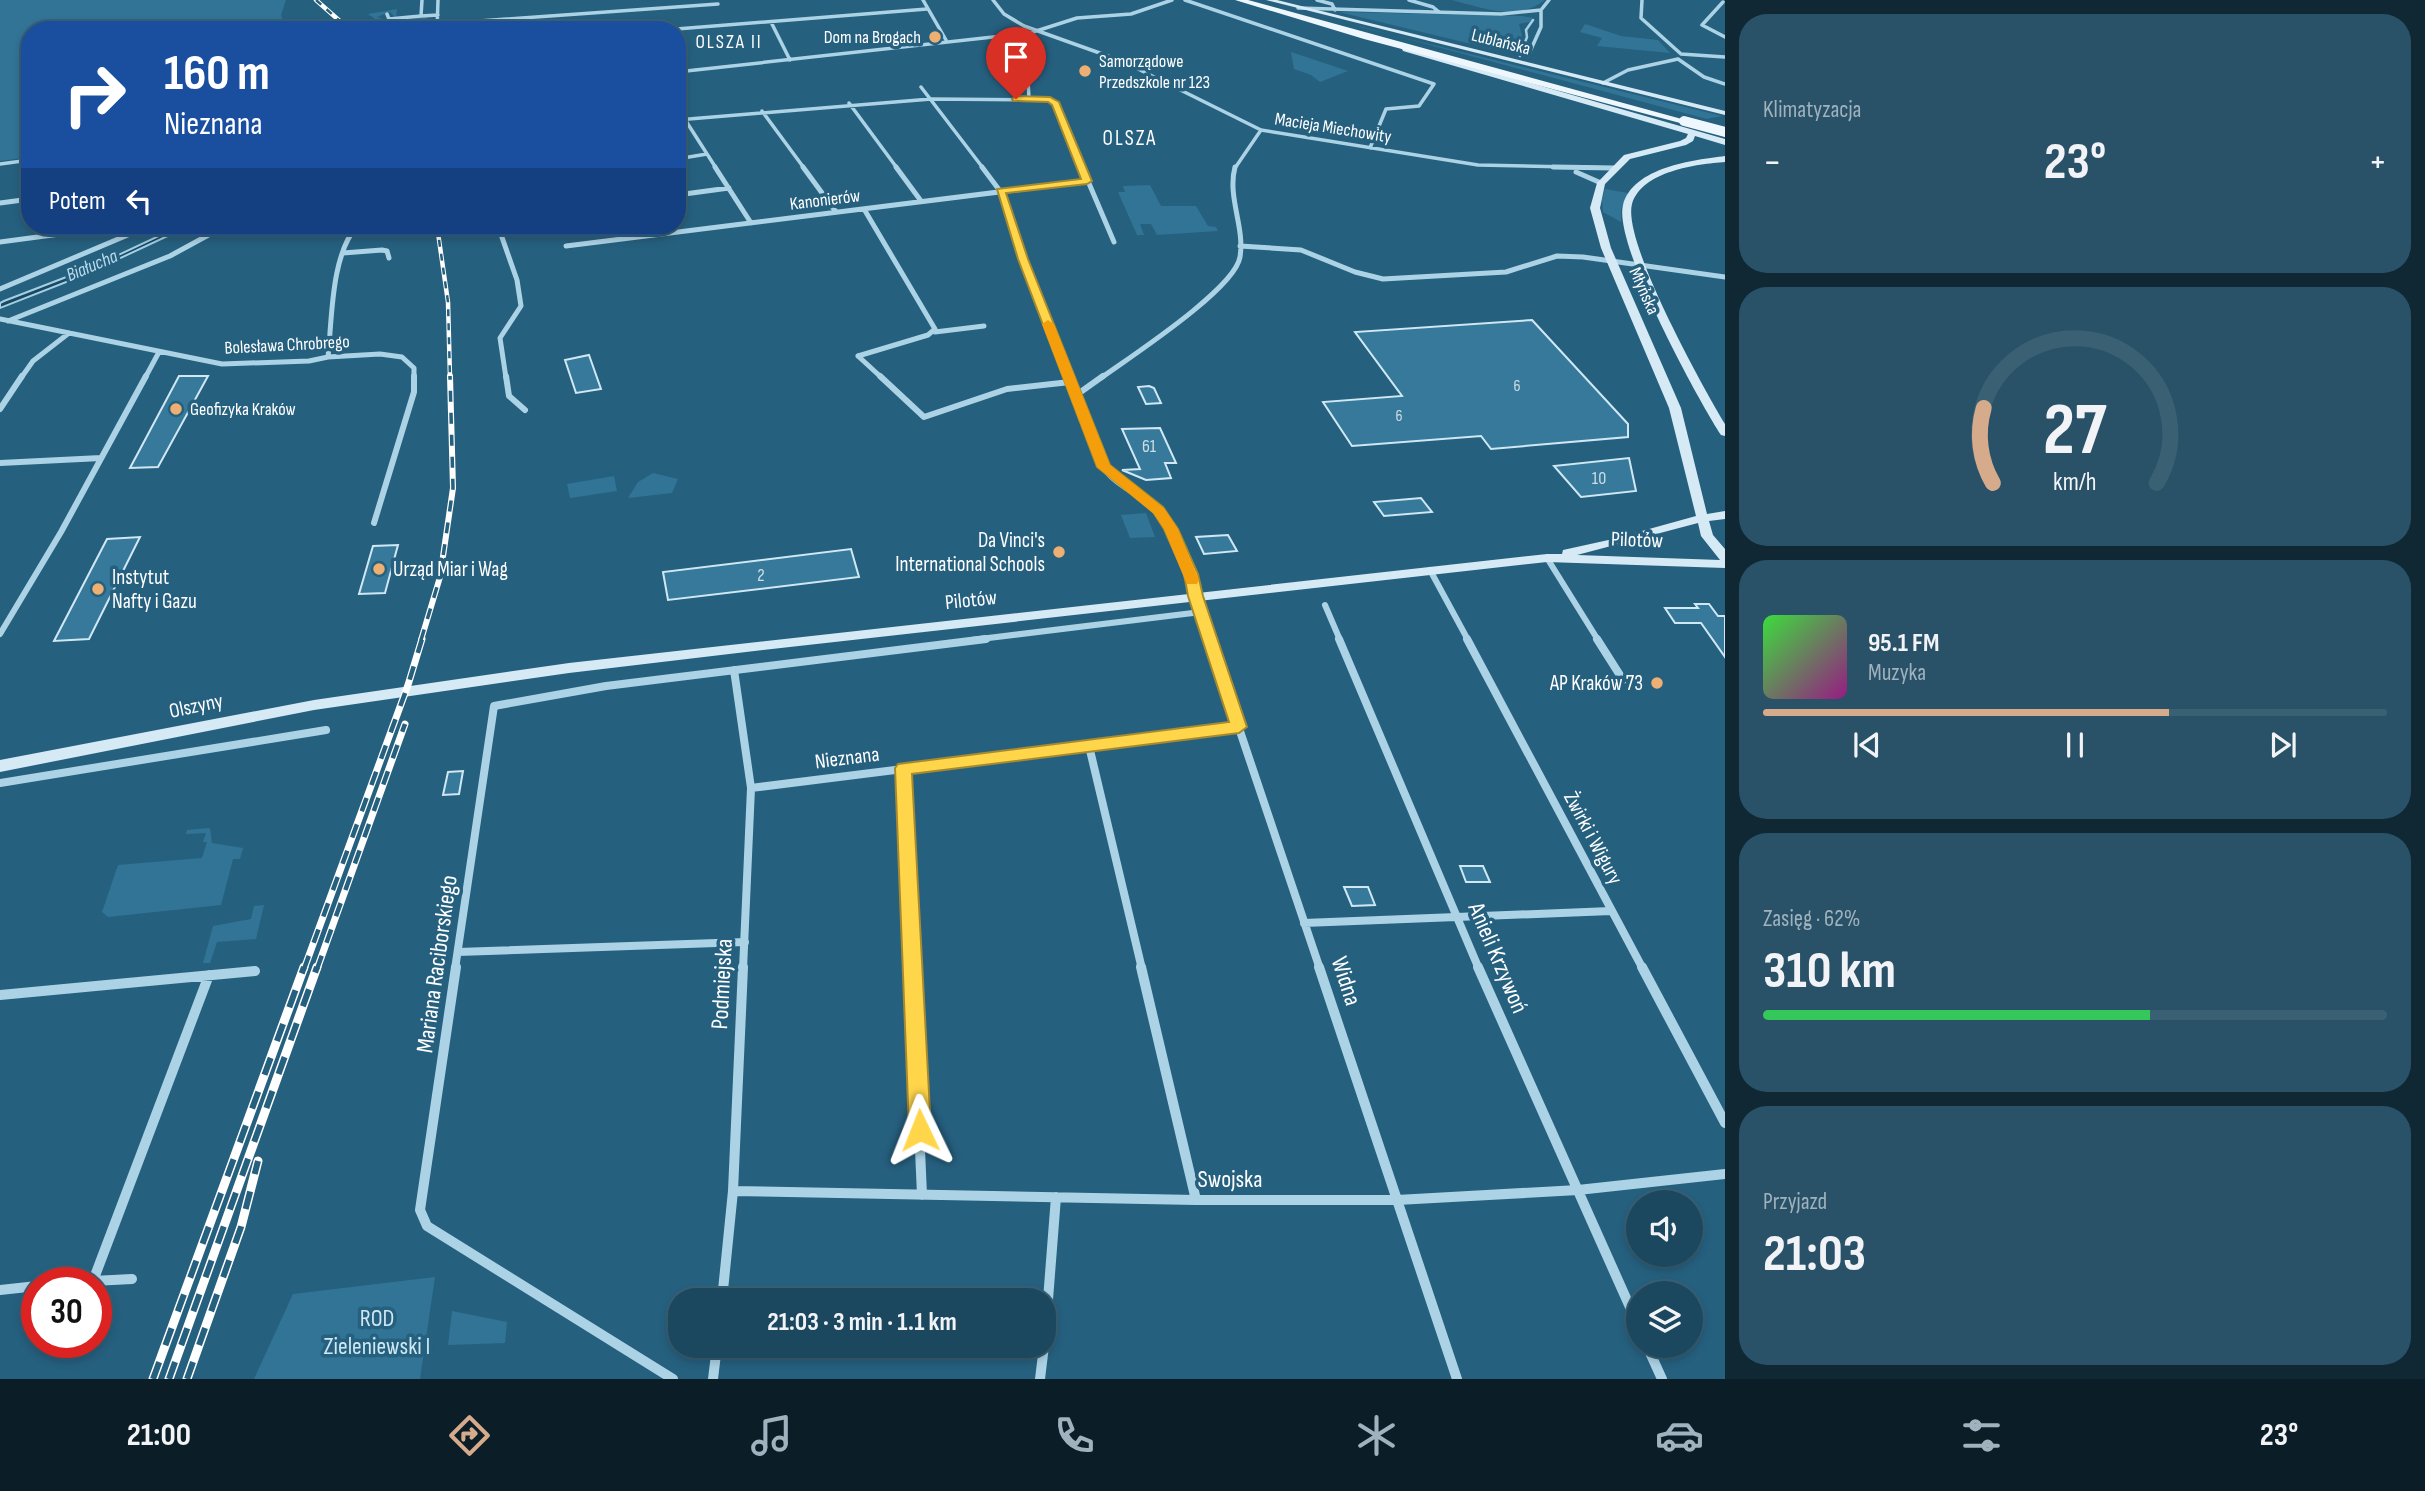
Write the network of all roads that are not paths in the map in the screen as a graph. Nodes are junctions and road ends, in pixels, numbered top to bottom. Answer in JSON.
{"nodes":[{"id":1,"x":422,"y":0,"type":"edge"},
{"id":2,"x":438,"y":0,"type":"edge"},
{"id":3,"x":923,"y":0,"type":"edge"},
{"id":4,"x":993,"y":0,"type":"edge"},
{"id":5,"x":1172,"y":0,"type":"edge"},
{"id":6,"x":1185,"y":0,"type":"edge"},
{"id":7,"x":1239,"y":0,"type":"edge"},
{"id":8,"x":1258,"y":0,"type":"edge"},
{"id":9,"x":1269,"y":0,"type":"edge"},
{"id":10,"x":1317,"y":0,"type":"edge"},
{"id":11,"x":1409,"y":0,"type":"edge"},
{"id":12,"x":1549,"y":0,"type":"edge"},
{"id":13,"x":1642,"y":0,"type":"edge"},
{"id":14,"x":1723,"y":2,"type":"dead end"},
{"id":15,"x":718,"y":4,"type":"dead end"},
{"id":16,"x":1298,"y":8,"type":"junction"},
{"id":17,"x":928,"y":9,"type":"junction"},
{"id":18,"x":1327,"y":9,"type":"junction"},
{"id":19,"x":1541,"y":10,"type":"junction"},
{"id":20,"x":1439,"y":13,"type":"junction"},
{"id":21,"x":387,"y":14,"type":"dead end"},
{"id":22,"x":1336,"y":14,"type":"junction"},
{"id":23,"x":438,"y":15,"type":"junction"},
{"id":24,"x":421,"y":16,"type":"junction"},
{"id":25,"x":438,"y":21,"type":"edge"},
{"id":26,"x":510,"y":21,"type":"edge"},
{"id":27,"x":771,"y":22,"type":"junction"},
{"id":28,"x":686,"y":28,"type":"edge"},
{"id":29,"x":1039,"y":31,"type":"junction"},
{"id":30,"x":1367,"y":37,"type":"junction"},
{"id":31,"x":1725,"y":37,"type":"edge"},
{"id":32,"x":946,"y":40,"type":"junction"},
{"id":33,"x":1026,"y":40,"type":"dead end"},
{"id":34,"x":1528,"y":57,"type":"dead end"},
{"id":35,"x":1680,"y":57,"type":"junction"},
{"id":36,"x":1725,"y":57,"type":"edge"},
{"id":37,"x":790,"y":60,"type":"junction"},
{"id":38,"x":1494,"y":68,"type":"junction"},
{"id":39,"x":686,"y":71,"type":"edge"},
{"id":40,"x":1602,"y":83,"type":"junction"},
{"id":41,"x":1725,"y":84,"type":"edge"},
{"id":42,"x":921,"y":87,"type":"dead end"},
{"id":43,"x":931,"y":99,"type":"junction"},
{"id":44,"x":1029,"y":99,"type":"junction"},
{"id":45,"x":849,"y":103,"type":"junction"},
{"id":46,"x":762,"y":111,"type":"junction"},
{"id":47,"x":1725,"y":113,"type":"edge"},
{"id":48,"x":686,"y":119,"type":"edge"},
{"id":49,"x":686,"y":121,"type":"edge"},
{"id":50,"x":1725,"y":128,"type":"edge"},
{"id":51,"x":1261,"y":130,"type":"junction"},
{"id":52,"x":1692,"y":133,"type":"junction"},
{"id":53,"x":1725,"y":142,"type":"edge"},
{"id":54,"x":1370,"y":148,"type":"junction"},
{"id":55,"x":707,"y":154,"type":"junction"},
{"id":56,"x":686,"y":158,"type":"edge"},
{"id":57,"x":1725,"y":159,"type":"edge"},
{"id":58,"x":21,"y":161,"type":"edge"},
{"id":59,"x":7,"y":163,"type":"junction"},
{"id":60,"x":0,"y":164,"type":"edge"},
{"id":61,"x":1614,"y":168,"type":"junction"},
{"id":62,"x":1558,"y":169,"type":"junction"},
{"id":63,"x":0,"y":170,"type":"edge"},
{"id":64,"x":1087,"y":181,"type":"junction"},
{"id":65,"x":1601,"y":183,"type":"junction"},
{"id":66,"x":729,"y":188,"type":"junction"},
{"id":67,"x":1000,"y":191,"type":"junction"},
{"id":68,"x":686,"y":194,"type":"edge"},
{"id":69,"x":21,"y":200,"type":"edge"},
{"id":70,"x":921,"y":201,"type":"junction"},
{"id":71,"x":0,"y":203,"type":"edge"},
{"id":72,"x":864,"y":209,"type":"junction"},
{"id":73,"x":836,"y":212,"type":"junction"},
{"id":74,"x":751,"y":223,"type":"junction"},
{"id":75,"x":686,"y":231,"type":"edge"},
{"id":76,"x":56,"y":235,"type":"edge"},
{"id":77,"x":128,"y":235,"type":"edge"},
{"id":78,"x":208,"y":235,"type":"edge"},
{"id":79,"x":349,"y":235,"type":"edge"},
{"id":80,"x":501,"y":235,"type":"edge"},
{"id":81,"x":654,"y":235,"type":"edge"},
{"id":82,"x":1114,"y":242,"type":"dead end"},
{"id":83,"x":0,"y":243,"type":"edge"},
{"id":84,"x":566,"y":246,"type":"dead end"},
{"id":85,"x":1240,"y":246,"type":"junction"},
{"id":86,"x":343,"y":253,"type":"junction"},
{"id":87,"x":389,"y":258,"type":"dead end"},
{"id":88,"x":1611,"y":261,"type":"junction"},
{"id":89,"x":1642,"y":266,"type":"junction"},
{"id":90,"x":1725,"y":277,"type":"edge"},
{"id":91,"x":0,"y":289,"type":"edge"},
{"id":92,"x":0,"y":319,"type":"edge"},
{"id":93,"x":7,"y":321,"type":"junction"},
{"id":94,"x":984,"y":326,"type":"dead end"},
{"id":95,"x":934,"y":332,"type":"junction"},
{"id":96,"x":69,"y":333,"type":"junction"},
{"id":97,"x":159,"y":352,"type":"junction"},
{"id":98,"x":328,"y":357,"type":"junction"},
{"id":99,"x":1070,"y":382,"type":"junction"},
{"id":100,"x":1075,"y":396,"type":"junction"},
{"id":101,"x":0,"y":410,"type":"edge"},
{"id":102,"x":525,"y":410,"type":"dead end"},
{"id":103,"x":1725,"y":433,"type":"edge"},
{"id":104,"x":101,"y":458,"type":"junction"},
{"id":105,"x":0,"y":463,"type":"edge"},
{"id":106,"x":1725,"y":515,"type":"edge"},
{"id":107,"x":1703,"y":518,"type":"junction"},
{"id":108,"x":374,"y":523,"type":"dead end"},
{"id":109,"x":1725,"y":557,"type":"edge"},
{"id":110,"x":1547,"y":558,"type":"junction"},
{"id":111,"x":1725,"y":565,"type":"edge"},
{"id":112,"x":1430,"y":570,"type":"junction"},
{"id":113,"x":1195,"y":596,"type":"junction"},
{"id":114,"x":1325,"y":606,"type":"dead end"},
{"id":115,"x":1201,"y":612,"type":"junction"},
{"id":116,"x":0,"y":634,"type":"edge"},
{"id":117,"x":734,"y":670,"type":"junction"},
{"id":118,"x":1623,"y":680,"type":"dead end"},
{"id":119,"x":401,"y":691,"type":"joint"},
{"id":120,"x":494,"y":706,"type":"joint"},
{"id":121,"x":1239,"y":727,"type":"junction"},
{"id":122,"x":327,"y":730,"type":"dead end"},
{"id":123,"x":1089,"y":746,"type":"junction"},
{"id":124,"x":0,"y":766,"type":"edge"},
{"id":125,"x":904,"y":768,"type":"junction"},
{"id":126,"x":0,"y":783,"type":"edge"},
{"id":127,"x":751,"y":788,"type":"junction"},
{"id":128,"x":1611,"y":911,"type":"junction"},
{"id":129,"x":1457,"y":917,"type":"junction"},
{"id":130,"x":1304,"y":923,"type":"junction"},
{"id":131,"x":745,"y":942,"type":"junction"},
{"id":132,"x":458,"y":952,"type":"junction"},
{"id":133,"x":255,"y":971,"type":"dead end"},
{"id":134,"x":209,"y":975,"type":"junction"},
{"id":135,"x":0,"y":995,"type":"edge"},
{"id":136,"x":1725,"y":1123,"type":"edge"},
{"id":137,"x":1725,"y":1174,"type":"edge"},
{"id":138,"x":1578,"y":1190,"type":"junction"},
{"id":139,"x":733,"y":1191,"type":"junction"},
{"id":140,"x":922,"y":1195,"type":"junction"},
{"id":141,"x":1056,"y":1198,"type":"junction"},
{"id":142,"x":1196,"y":1200,"type":"junction"},
{"id":143,"x":1397,"y":1200,"type":"junction"},
{"id":144,"x":98,"y":1267,"type":"edge"},
{"id":145,"x":132,"y":1279,"type":"dead end"},
{"id":146,"x":112,"y":1280,"type":"edge"},
{"id":147,"x":21,"y":1288,"type":"edge"},
{"id":148,"x":723,"y":1288,"type":"edge"},
{"id":149,"x":1049,"y":1288,"type":"edge"},
{"id":150,"x":0,"y":1290,"type":"edge"},
{"id":151,"x":1626,"y":1298,"type":"edge"},
{"id":152,"x":716,"y":1358,"type":"edge"},
{"id":153,"x":1043,"y":1358,"type":"edge"},
{"id":154,"x":1652,"y":1358,"type":"edge"},
{"id":155,"x":673,"y":1379,"type":"edge"},
{"id":156,"x":713,"y":1379,"type":"edge"},
{"id":157,"x":1040,"y":1379,"type":"edge"},
{"id":158,"x":1457,"y":1379,"type":"edge"},
{"id":159,"x":1662,"y":1379,"type":"edge"}],
"edges":[{"from":1,"to":24,"type":"street"},
{"from":2,"to":23,"type":"street"},
{"from":3,"to":17,"type":"street"},
{"from":4,"to":29,"type":"street","name":"Macieja Miechowity"},
{"from":5,"to":29,"type":"street"},
{"from":6,"to":54,"type":"street"},
{"from":7,"to":30,"type":"main road","name":"Lublańska"},
{"from":8,"to":38,"type":"main road","name":"Lublańska"},
{"from":9,"to":16,"type":"main road","name":"Lublańska"},
{"from":10,"to":22,"type":"street"},
{"from":11,"to":20,"type":"street"},
{"from":12,"to":19,"type":"street"},
{"from":13,"to":35,"type":"street"},
{"from":14,"to":31,"type":"street"},
{"from":15,"to":26,"type":"street"},
{"from":16,"to":18,"type":"street"},
{"from":16,"to":22,"type":"main road","name":"Lublańska"},
{"from":17,"to":27,"type":"street"},
{"from":17,"to":32,"type":"street"},
{"from":18,"to":22,"type":"street"},
{"from":18,"to":22,"type":"street"},
{"from":19,"to":20,"type":"street"},
{"from":19,"to":34,"type":"street"},
{"from":20,"to":22,"type":"street"},
{"from":21,"to":24,"type":"street"},
{"from":22,"to":40,"type":"main road","name":"Lublańska"},
{"from":23,"to":24,"type":"street"},
{"from":23,"to":25,"type":"street"},
{"from":27,"to":28,"type":"street"},
{"from":27,"to":37,"type":"street"},
{"from":29,"to":32,"type":"street"},
{"from":29,"to":51,"type":"street","name":"Macieja Miechowity"},
{"from":30,"to":38,"type":"main road","name":"Lublańska"},
{"from":30,"to":52,"type":"main road","name":"Lublańska"},
{"from":32,"to":37,"type":"street"},
{"from":33,"to":44,"type":"street"},
{"from":35,"to":36,"type":"street"},
{"from":35,"to":40,"type":"street"},
{"from":35,"to":41,"type":"street"},
{"from":37,"to":39,"type":"street"},
{"from":38,"to":50,"type":"main road","bridge":true},
{"from":38,"to":50,"type":"main road","bridge":true},
{"from":40,"to":47,"type":"main road","name":"Lublańska"},
{"from":42,"to":43,"type":"street","name":"Widna"},
{"from":43,"to":44,"type":"street"},
{"from":43,"to":45,"type":"street"},
{"from":43,"to":67,"type":"street","name":"Widna"},
{"from":44,"to":64,"type":"street"},
{"from":45,"to":46,"type":"street"},
{"from":45,"to":70,"type":"street"},
{"from":46,"to":48,"type":"street"},
{"from":46,"to":73,"type":"street"},
{"from":49,"to":55,"type":"street"},
{"from":50,"to":52,"type":"main road"},
{"from":51,"to":54,"type":"street","name":"Macieja Miechowity"},
{"from":51,"to":85,"type":"street"},
{"from":52,"to":53,"type":"main road","name":"Lublańska"},
{"from":52,"to":61,"type":"main road"},
{"from":54,"to":62,"type":"street","name":"Macieja Miechowity"},
{"from":55,"to":56,"type":"street"},
{"from":55,"to":66,"type":"street"},
{"from":57,"to":89,"type":"main road","name":"Młyńska"},
{"from":58,"to":59,"type":"street"},
{"from":59,"to":60,"type":"street"},
{"from":59,"to":63,"type":"street"},
{"from":61,"to":62,"type":"street","name":"Macieja Miechowity"},
{"from":61,"to":65,"type":"main road"},
{"from":62,"to":65,"type":"street","name":"Macieja Miechowity"},
{"from":64,"to":67,"type":"street","name":"Kanonierów"},
{"from":64,"to":82,"type":"street"},
{"from":65,"to":88,"type":"main road","name":"Młyńska"},
{"from":66,"to":68,"type":"street"},
{"from":66,"to":74,"type":"street"},
{"from":67,"to":70,"type":"street","name":"Kanonierów"},
{"from":67,"to":99,"type":"street","name":"Widna"},
{"from":69,"to":71,"type":"street"},
{"from":70,"to":72,"type":"street","name":"Kanonierów"},
{"from":72,"to":73,"type":"street","name":"Kanonierów"},
{"from":72,"to":95,"type":"street"},
{"from":73,"to":74,"type":"street","name":"Kanonierów"},
{"from":74,"to":75,"type":"street","name":"Kanonierów"},
{"from":76,"to":83,"type":"street"},
{"from":77,"to":91,"type":"street"},
{"from":78,"to":93,"type":"street"},
{"from":79,"to":86,"type":"street"},
{"from":80,"to":102,"type":"street"},
{"from":81,"to":84,"type":"street","name":"Kanonierów"},
{"from":85,"to":88,"type":"street"},
{"from":85,"to":100,"type":"street"},
{"from":86,"to":87,"type":"street"},
{"from":86,"to":98,"type":"street"},
{"from":88,"to":89,"type":"street"},
{"from":88,"to":107,"type":"main road","name":"Młyńska"},
{"from":89,"to":90,"type":"street"},
{"from":89,"to":103,"type":"main road","name":"Młyńska"},
{"from":92,"to":93,"type":"street","name":"Bolesława Chrobrego"},
{"from":93,"to":96,"type":"street","name":"Bolesława Chrobrego"},
{"from":94,"to":95,"type":"street"},
{"from":95,"to":99,"type":"street"},
{"from":96,"to":97,"type":"street","name":"Bolesława Chrobrego"},
{"from":96,"to":101,"type":"street"},
{"from":97,"to":98,"type":"street","name":"Bolesława Chrobrego"},
{"from":97,"to":104,"type":"street"},
{"from":98,"to":108,"type":"street","name":"Bolesława Chrobrego"},
{"from":99,"to":100,"type":"street","name":"Widna"},
{"from":100,"to":113,"type":"street","name":"Widna"},
{"from":104,"to":105,"type":"street"},
{"from":104,"to":116,"type":"street"},
{"from":106,"to":107,"type":"main road","name":"Pilotów"},
{"from":107,"to":109,"type":"main road","name":"Młyńska"},
{"from":107,"to":110,"type":"main road","name":"Pilotów"},
{"from":110,"to":111,"type":"main road","name":"Pilotów"},
{"from":110,"to":112,"type":"main road","name":"Pilotów"},
{"from":110,"to":118,"type":"street"},
{"from":112,"to":113,"type":"main road","name":"Pilotów"},
{"from":112,"to":128,"type":"street","name":"Żwirki i Wigury"},
{"from":113,"to":115,"type":"street","name":"Widna"},
{"from":113,"to":119,"type":"main road","name":"Pilotów"},
{"from":114,"to":129,"type":"street","name":"Anieli Krzywoń"},
{"from":115,"to":117,"type":"street","name":"Pilotów"},
{"from":115,"to":121,"type":"street","name":"Widna"},
{"from":117,"to":120,"type":"street","name":"Pilotów"},
{"from":117,"to":127,"type":"street","name":"Podmiejska"},
{"from":119,"to":124,"type":"main road","name":"Olszyny"},
{"from":120,"to":132,"type":"street","name":"Mariana Raciborskiego"},
{"from":121,"to":123,"type":"street","name":"Nieznana"},
{"from":121,"to":130,"type":"street","name":"Widna"},
{"from":122,"to":126,"type":"street","name":"Olszyny"},
{"from":123,"to":125,"type":"street","name":"Nieznana"},
{"from":123,"to":142,"type":"street"},
{"from":125,"to":127,"type":"street","name":"Nieznana"},
{"from":125,"to":140,"type":"street"},
{"from":127,"to":131,"type":"street","name":"Podmiejska"},
{"from":128,"to":129,"type":"street"},
{"from":128,"to":136,"type":"street","name":"Żwirki i Wigury"},
{"from":129,"to":130,"type":"street"},
{"from":129,"to":138,"type":"street","name":"Anieli Krzywoń"},
{"from":130,"to":143,"type":"street","name":"Widna"},
{"from":131,"to":132,"type":"street"},
{"from":131,"to":139,"type":"street","name":"Podmiejska"},
{"from":132,"to":155,"type":"street","name":"Mariana Raciborskiego"},
{"from":133,"to":134,"type":"street"},
{"from":134,"to":135,"type":"street"},
{"from":134,"to":144,"type":"street"},
{"from":137,"to":138,"type":"street","name":"Swojska"},
{"from":138,"to":143,"type":"street","name":"Swojska"},
{"from":138,"to":151,"type":"street","name":"Anieli Krzywoń"},
{"from":139,"to":140,"type":"street","name":"Swojska"},
{"from":139,"to":148,"type":"street","name":"Podmiejska"},
{"from":140,"to":141,"type":"street","name":"Swojska"},
{"from":141,"to":142,"type":"street","name":"Swojska"},
{"from":141,"to":149,"type":"street"},
{"from":142,"to":143,"type":"street","name":"Swojska"},
{"from":143,"to":158,"type":"street","name":"Widna"},
{"from":145,"to":146,"type":"street"},
{"from":147,"to":150,"type":"street"},
{"from":152,"to":156,"type":"street"},
{"from":153,"to":157,"type":"street"},
{"from":154,"to":159,"type":"street"}]}
